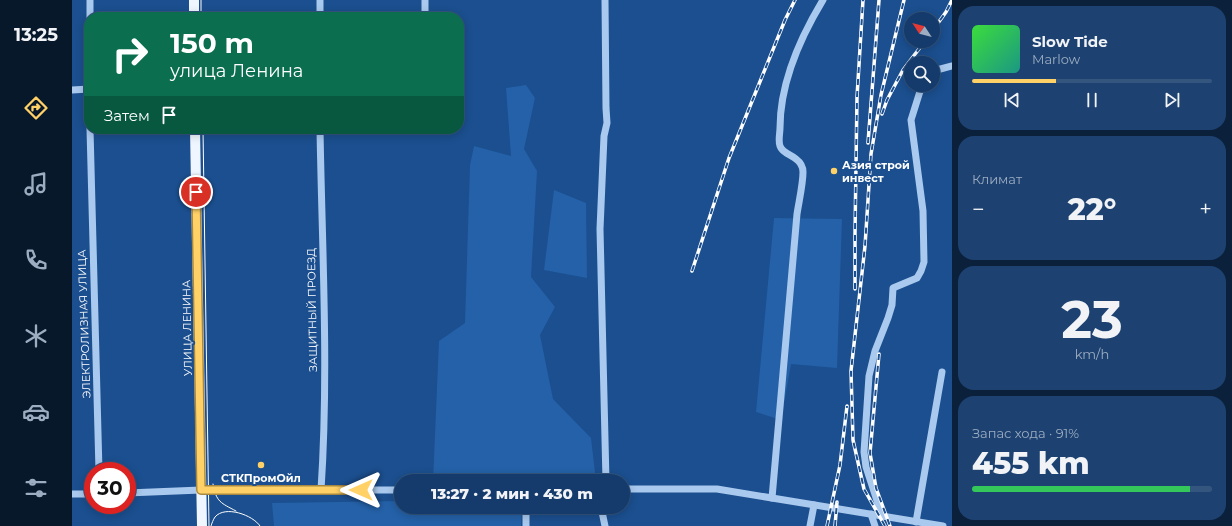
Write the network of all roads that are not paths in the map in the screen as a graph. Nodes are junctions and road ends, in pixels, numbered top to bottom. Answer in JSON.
{"nodes":[{"id":1,"x":90,"y":0,"type":"edge"},
{"id":2,"x":194,"y":0,"type":"edge"},
{"id":3,"x":320,"y":0,"type":"edge"},
{"id":4,"x":425,"y":0,"type":"edge"},
{"id":5,"x":605,"y":0,"type":"edge"},
{"id":6,"x":823,"y":0,"type":"edge"},
{"id":7,"x":90,"y":12,"type":"edge"},
{"id":8,"x":194,"y":12,"type":"edge"},
{"id":9,"x":320,"y":12,"type":"edge"},
{"id":10,"x":425,"y":12,"type":"edge"},
{"id":11,"x":952,"y":66,"type":"edge"},
{"id":12,"x":940,"y":69,"type":"edge"},
{"id":13,"x":72,"y":90,"type":"edge"},
{"id":14,"x":84,"y":90,"type":"edge"},
{"id":15,"x":920,"y":92,"type":"edge"},
{"id":16,"x":90,"y":134,"type":"edge"},
{"id":17,"x":195,"y":134,"type":"edge"},
{"id":18,"x":320,"y":134,"type":"edge"},
{"id":19,"x":942,"y":372,"type":"dead end"},
{"id":20,"x":99,"y":462,"type":"edge"},
{"id":21,"x":606,"y":474,"type":"edge"},
{"id":22,"x":630,"y":489,"type":"edge"},
{"id":23,"x":201,"y":490,"type":"junction"},
{"id":24,"x":321,"y":490,"type":"junction"},
{"id":25,"x":394,"y":490,"type":"edge"},
{"id":26,"x":136,"y":493,"type":"edge"},
{"id":27,"x":72,"y":494,"type":"edge"},
{"id":28,"x":84,"y":494,"type":"edge"},
{"id":29,"x":772,"y":498,"type":"junction"},
{"id":30,"x":814,"y":505,"type":"junction"},
{"id":31,"x":526,"y":514,"type":"edge"},
{"id":32,"x":871,"y":514,"type":"junction"},
{"id":33,"x":882,"y":516,"type":"junction"},
{"id":34,"x":916,"y":522,"type":"junction"},
{"id":35,"x":202,"y":526,"type":"edge"},
{"id":36,"x":526,"y":526,"type":"edge"},
{"id":37,"x":810,"y":526,"type":"edge"},
{"id":38,"x":875,"y":526,"type":"edge"},
{"id":39,"x":944,"y":526,"type":"edge"}],
"edges":[{"from":1,"to":7,"type":"street"},
{"from":2,"to":8,"type":"main road"},
{"from":3,"to":9,"type":"street"},
{"from":4,"to":10,"type":"street"},
{"from":5,"to":21,"type":"street"},
{"from":6,"to":29,"type":"street"},
{"from":11,"to":12,"type":"street"},
{"from":13,"to":14,"type":"street"},
{"from":15,"to":33,"type":"street"},
{"from":16,"to":20,"type":"street","name":"ЭЛЕКТРОЛИЗНАЯ УЛИЦА"},
{"from":17,"to":23,"type":"main road","name":"УЛИЦА ЛЕНИНА"},
{"from":18,"to":24,"type":"street","name":"ЗАЩИТНЫЙ ПРОЕЗД"},
{"from":19,"to":34,"type":"street"},
{"from":22,"to":29,"type":"street"},
{"from":23,"to":24,"type":"street"},
{"from":23,"to":26,"type":"street"},
{"from":23,"to":35,"type":"main road","name":"УЛИЦА ЛЕНИНА"},
{"from":24,"to":25,"type":"street"},
{"from":27,"to":28,"type":"street"},
{"from":29,"to":30,"type":"street"},
{"from":30,"to":32,"type":"street"},
{"from":30,"to":37,"type":"street"},
{"from":31,"to":36,"type":"street"},
{"from":32,"to":33,"type":"street"},
{"from":32,"to":38,"type":"street"},
{"from":33,"to":34,"type":"street"},
{"from":34,"to":39,"type":"street"}]}
